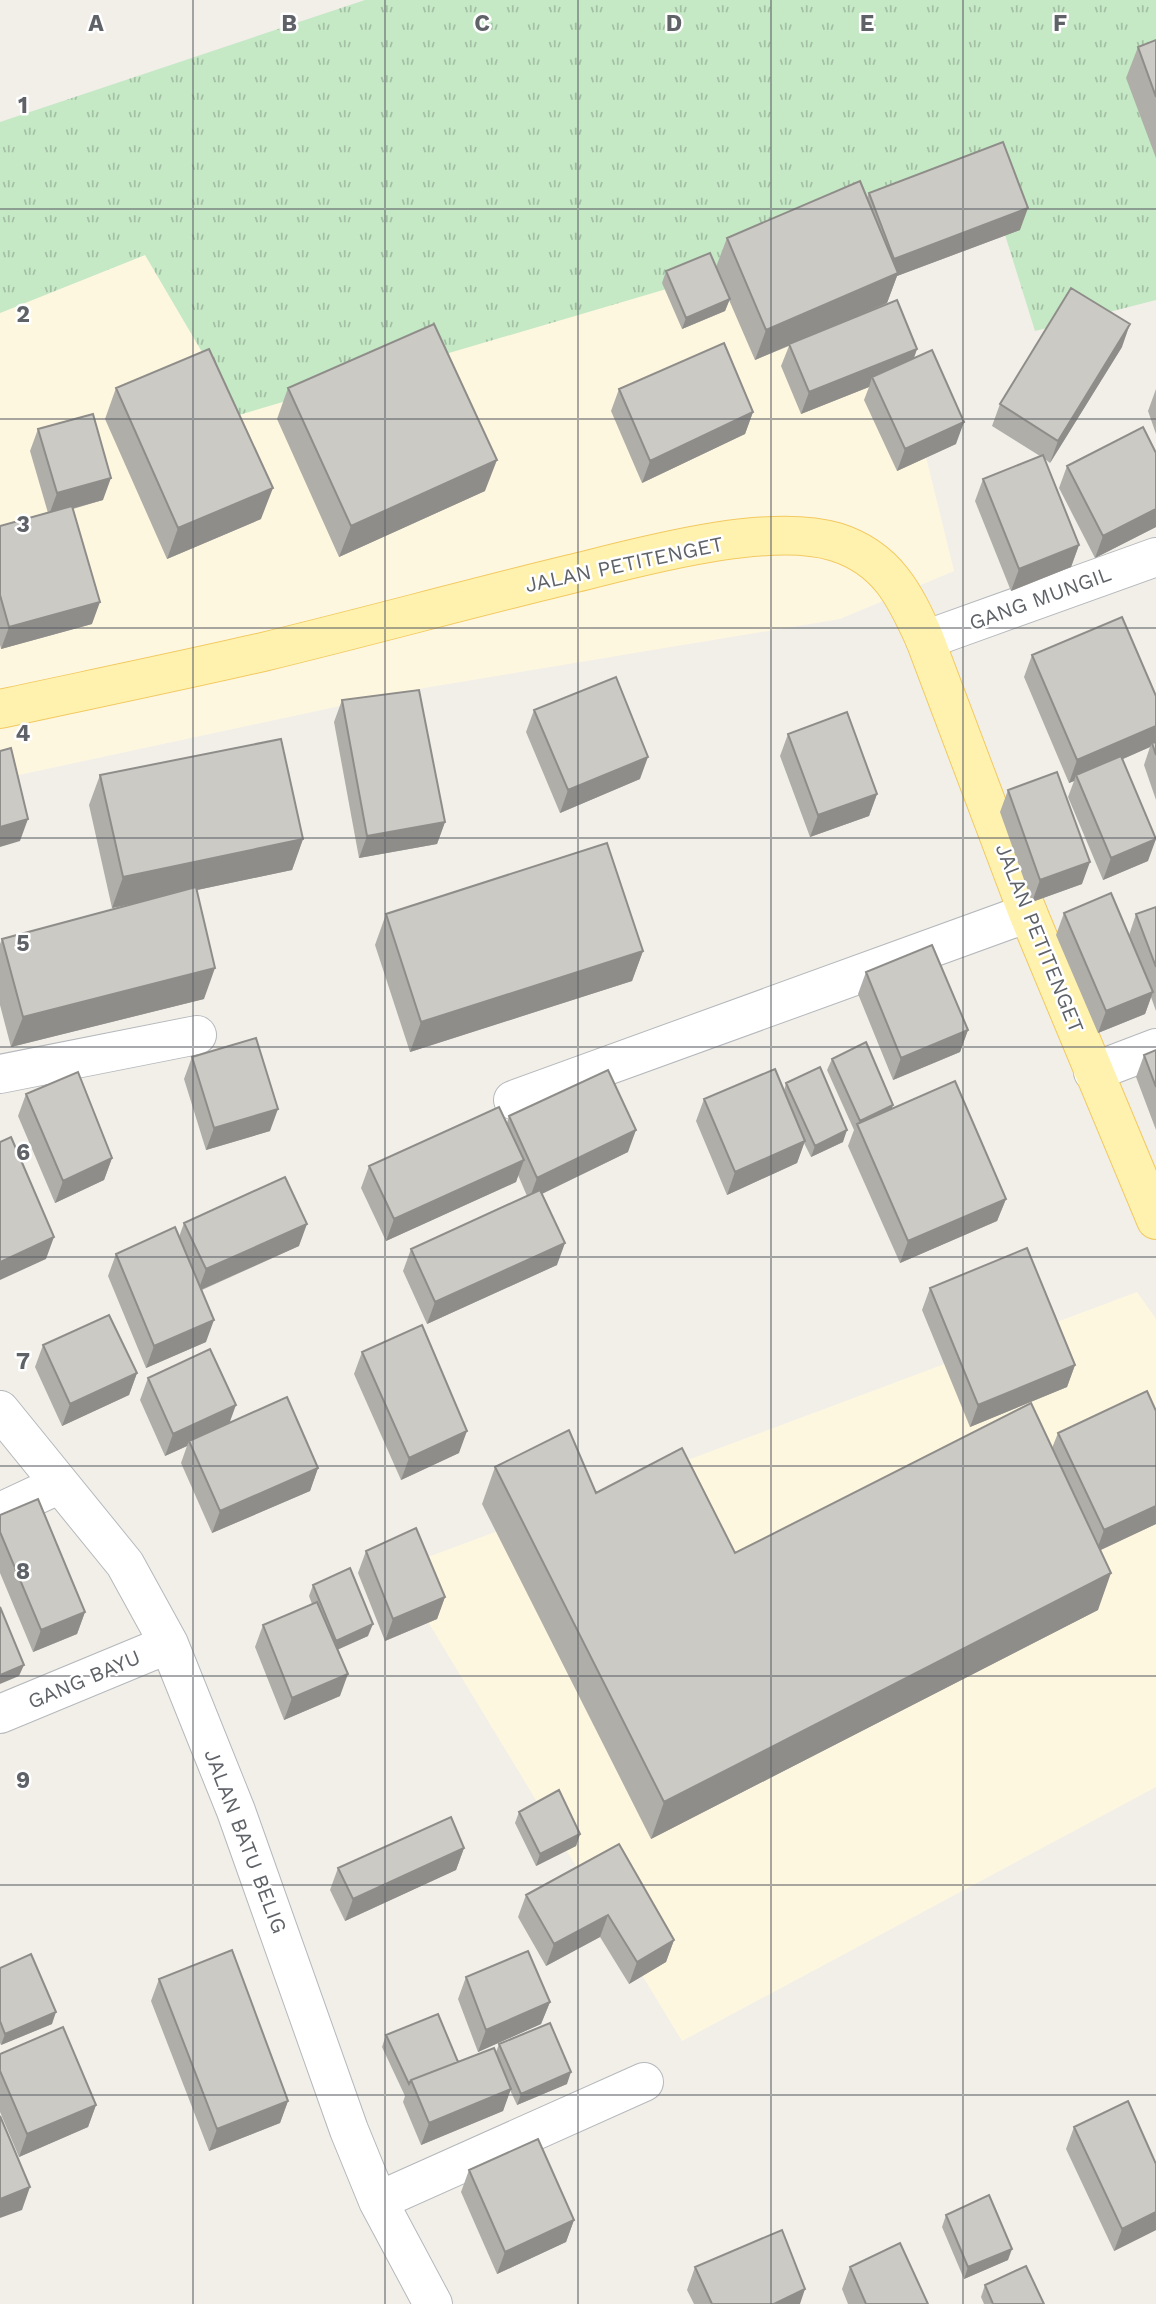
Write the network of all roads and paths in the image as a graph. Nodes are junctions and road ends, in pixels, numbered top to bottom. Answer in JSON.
{"nodes":[{"id":1,"x":1156,"y":557,"type":"edge"},
{"id":2,"x":925,"y":640,"type":"junction"},
{"id":3,"x":0,"y":709,"type":"edge"},
{"id":4,"x":1028,"y":913,"type":"junction"},
{"id":5,"x":197,"y":1035,"type":"dead end"},
{"id":6,"x":1156,"y":1048,"type":"edge"},
{"id":7,"x":1093,"y":1072,"type":"junction"},
{"id":8,"x":0,"y":1074,"type":"edge"},
{"id":9,"x":513,"y":1100,"type":"dead end"},
{"id":10,"x":1156,"y":1220,"type":"edge"},
{"id":11,"x":0,"y":1410,"type":"edge"},
{"id":12,"x":58,"y":1485,"type":"junction"},
{"id":13,"x":0,"y":1512,"type":"edge"},
{"id":14,"x":169,"y":1644,"type":"junction"},
{"id":15,"x":0,"y":1714,"type":"edge"},
{"id":16,"x":644,"y":2082,"type":"dead end"},
{"id":17,"x":378,"y":2202,"type":"junction"},
{"id":18,"x":433,"y":2304,"type":"edge"}],
"edges":[{"from":1,"to":2,"type":"street","name":"GANG MUNGIL"},
{"from":2,"to":3,"type":"main road","name":"JALAN PETITENGET"},
{"from":2,"to":4,"type":"main road","name":"JALAN PETITENGET"},
{"from":4,"to":7,"type":"main road","name":"JALAN PETITENGET"},
{"from":4,"to":9,"type":"street"},
{"from":5,"to":8,"type":"street"},
{"from":6,"to":7,"type":"street"},
{"from":7,"to":10,"type":"main road","name":"JALAN PETITENGET"},
{"from":11,"to":12,"type":"street","name":"JALAN BATU BELIG"},
{"from":12,"to":13,"type":"street"},
{"from":12,"to":14,"type":"street","name":"JALAN BATU BELIG"},
{"from":14,"to":15,"type":"street","name":"GANG BAYU"},
{"from":14,"to":17,"type":"street","name":"JALAN BATU BELIG"},
{"from":16,"to":17,"type":"street"},
{"from":17,"to":18,"type":"street","name":"JALAN BATU BELIG"}]}
